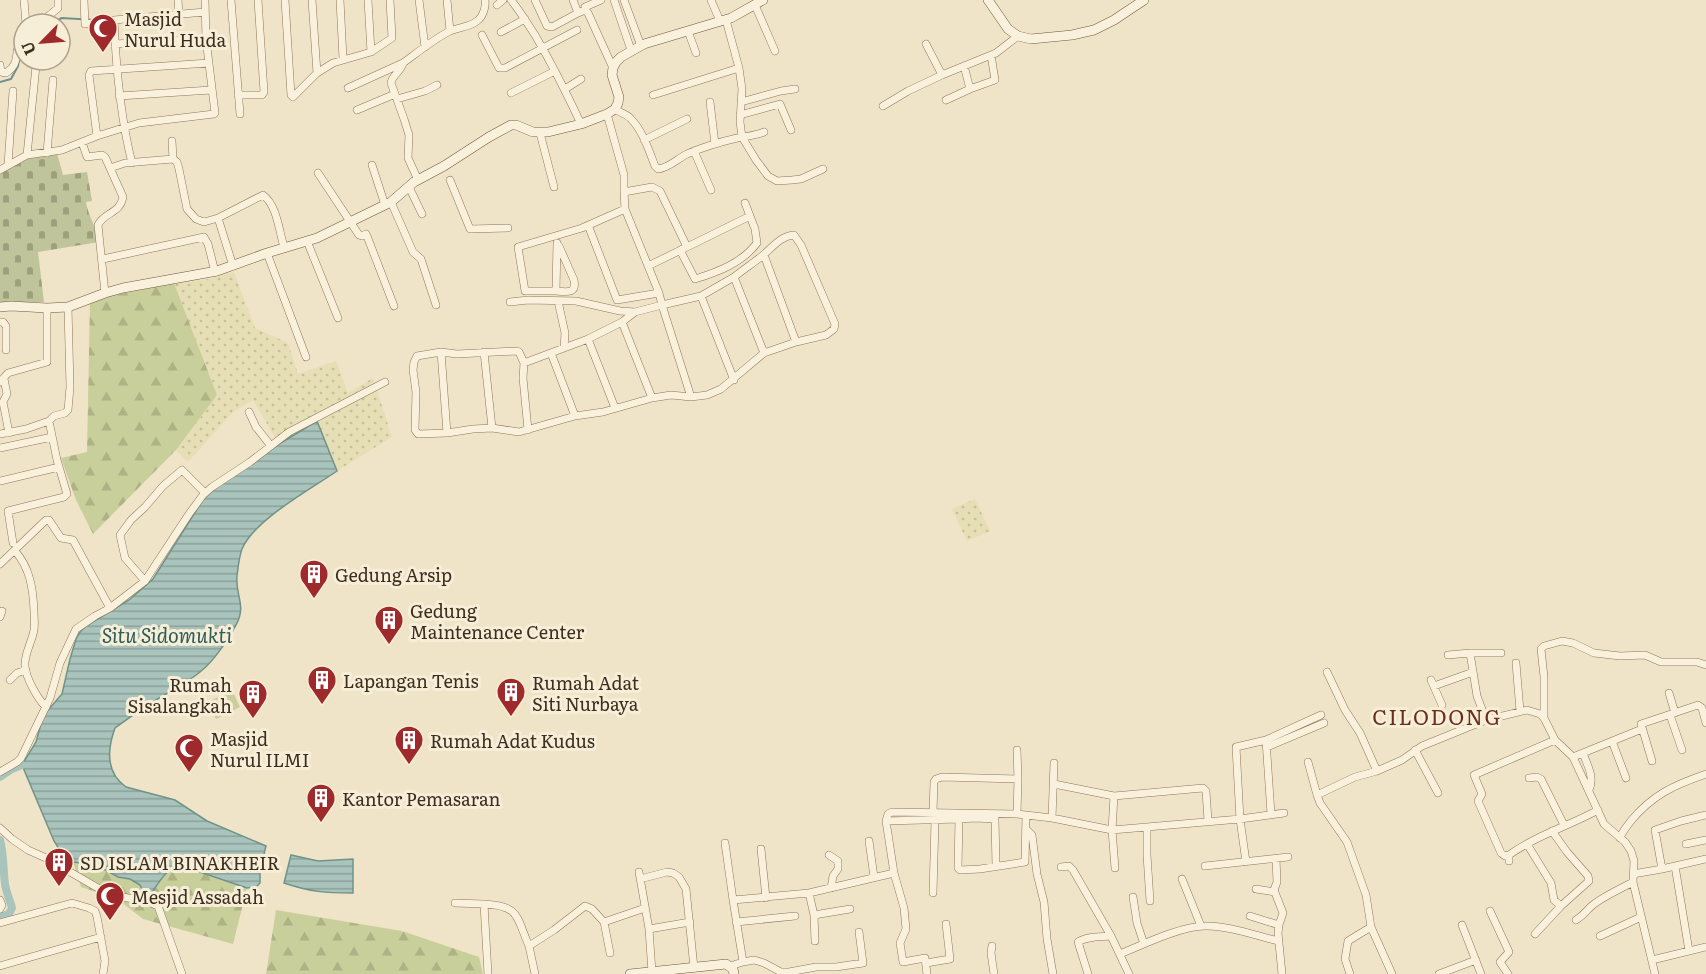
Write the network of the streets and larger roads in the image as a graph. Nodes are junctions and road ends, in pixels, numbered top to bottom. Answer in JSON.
{"nodes":[{"id":1,"x":84,"y":0,"type":"edge"},
{"id":2,"x":178,"y":0,"type":"edge"},
{"id":3,"x":205,"y":0,"type":"edge"},
{"id":4,"x":210,"y":0,"type":"edge"},
{"id":5,"x":231,"y":0,"type":"edge"},
{"id":6,"x":258,"y":0,"type":"edge"},
{"id":7,"x":285,"y":0,"type":"edge"},
{"id":8,"x":312,"y":0,"type":"edge"},
{"id":9,"x":340,"y":0,"type":"edge"},
{"id":10,"x":368,"y":0,"type":"edge"},
{"id":11,"x":390,"y":0,"type":"edge"},
{"id":12,"x":419,"y":0,"type":"edge"},
{"id":13,"x":447,"y":0,"type":"edge"},
{"id":14,"x":485,"y":0,"type":"edge"},
{"id":15,"x":511,"y":0,"type":"edge"},
{"id":16,"x":535,"y":0,"type":"edge"},
{"id":17,"x":573,"y":0,"type":"edge"},
{"id":18,"x":601,"y":0,"type":"edge"},
{"id":19,"x":614,"y":0,"type":"edge"},
{"id":20,"x":624,"y":0,"type":"edge"},
{"id":21,"x":711,"y":0,"type":"edge"},
{"id":22,"x":988,"y":0,"type":"edge"},
{"id":23,"x":1144,"y":0,"type":"edge"},
{"id":24,"x":759,"y":3,"type":"edge"},
{"id":25,"x":585,"y":7,"type":"dead end"},
{"id":26,"x":205,"y":12,"type":"junction"},
{"id":27,"x":578,"y":13,"type":"junction"},
{"id":28,"x":179,"y":14,"type":"junction"},
{"id":29,"x":525,"y":19,"type":"junction"},
{"id":30,"x":114,"y":20,"type":"junction"},
{"id":31,"x":723,"y":21,"type":"junction"},
{"id":32,"x":577,"y":30,"type":"dead end"},
{"id":33,"x":450,"y":31,"type":"junction"},
{"id":34,"x":688,"y":31,"type":"junction"},
{"id":35,"x":501,"y":32,"type":"dead end"},
{"id":36,"x":482,"y":35,"type":"dead end"},
{"id":37,"x":1018,"y":36,"type":"junction"},
{"id":38,"x":206,"y":39,"type":"junction"},
{"id":39,"x":926,"y":44,"type":"dead end"},
{"id":40,"x":115,"y":45,"type":"junction"},
{"id":41,"x":425,"y":47,"type":"junction"},
{"id":42,"x":542,"y":48,"type":"junction"},
{"id":43,"x":636,"y":48,"type":"junction"},
{"id":44,"x":371,"y":51,"type":"junction"},
{"id":45,"x":775,"y":51,"type":"dead end"},
{"id":46,"x":696,"y":53,"type":"dead end"},
{"id":47,"x":991,"y":55,"type":"junction"},
{"id":48,"x":343,"y":59,"type":"junction"},
{"id":49,"x":209,"y":63,"type":"junction"},
{"id":50,"x":0,"y":65,"type":"edge"},
{"id":51,"x":402,"y":65,"type":"junction"},
{"id":52,"x":964,"y":66,"type":"junction"},
{"id":53,"x":12,"y":68,"type":"edge"},
{"id":54,"x":117,"y":68,"type":"junction"},
{"id":55,"x":613,"y":68,"type":"junction"},
{"id":56,"x":739,"y":68,"type":"junction"},
{"id":57,"x":555,"y":71,"type":"junction"},
{"id":58,"x":35,"y":72,"type":"edge"},
{"id":59,"x":317,"y":73,"type":"junction"},
{"id":60,"x":942,"y":75,"type":"junction"},
{"id":61,"x":581,"y":79,"type":"dead end"},
{"id":62,"x":53,"y":80,"type":"dead end"},
{"id":63,"x":437,"y":85,"type":"dead end"},
{"id":64,"x":348,"y":88,"type":"dead end"},
{"id":65,"x":565,"y":89,"type":"junction"},
{"id":66,"x":795,"y":89,"type":"dead end"},
{"id":67,"x":970,"y":89,"type":"junction"},
{"id":68,"x":211,"y":90,"type":"junction"},
{"id":69,"x":13,"y":91,"type":"dead end"},
{"id":70,"x":511,"y":93,"type":"dead end"},
{"id":71,"x":238,"y":95,"type":"junction"},
{"id":72,"x":653,"y":95,"type":"dead end"},
{"id":73,"x":119,"y":96,"type":"junction"},
{"id":74,"x":396,"y":97,"type":"junction"},
{"id":75,"x":946,"y":100,"type":"dead end"},
{"id":76,"x":710,"y":102,"type":"dead end"},
{"id":77,"x":741,"y":102,"type":"junction"},
{"id":78,"x":883,"y":106,"type":"dead end"},
{"id":79,"x":357,"y":110,"type":"dead end"},
{"id":80,"x":611,"y":112,"type":"junction"},
{"id":81,"x":240,"y":114,"type":"dead end"},
{"id":82,"x":740,"y":115,"type":"junction"},
{"id":83,"x":687,"y":119,"type":"dead end"},
{"id":84,"x":581,"y":124,"type":"junction"},
{"id":85,"x":791,"y":130,"type":"dead end"},
{"id":86,"x":764,"y":132,"type":"dead end"},
{"id":87,"x":126,"y":133,"type":"junction"},
{"id":88,"x":540,"y":133,"type":"junction"},
{"id":89,"x":97,"y":136,"type":"junction"},
{"id":90,"x":742,"y":137,"type":"junction"},
{"id":91,"x":644,"y":140,"type":"junction"},
{"id":92,"x":172,"y":141,"type":"dead end"},
{"id":93,"x":82,"y":142,"type":"junction"},
{"id":94,"x":715,"y":144,"type":"junction"},
{"id":95,"x":693,"y":151,"type":"junction"},
{"id":96,"x":47,"y":153,"type":"junction"},
{"id":97,"x":27,"y":155,"type":"junction"},
{"id":98,"x":173,"y":159,"type":"junction"},
{"id":99,"x":132,"y":163,"type":"junction"},
{"id":100,"x":8,"y":165,"type":"junction"},
{"id":101,"x":372,"y":165,"type":"dead end"},
{"id":102,"x":110,"y":168,"type":"junction"},
{"id":103,"x":823,"y":169,"type":"dead end"},
{"id":104,"x":0,"y":170,"type":"edge"},
{"id":105,"x":318,"y":173,"type":"dead end"},
{"id":106,"x":418,"y":180,"type":"junction"},
{"id":107,"x":450,"y":180,"type":"dead end"},
{"id":108,"x":409,"y":187,"type":"junction"},
{"id":109,"x":554,"y":187,"type":"dead end"},
{"id":110,"x":711,"y":190,"type":"dead end"},
{"id":111,"x":624,"y":192,"type":"junction"},
{"id":112,"x":744,"y":203,"type":"dead end"},
{"id":113,"x":388,"y":204,"type":"junction"},
{"id":114,"x":625,"y":209,"type":"junction"},
{"id":115,"x":422,"y":214,"type":"dead end"},
{"id":116,"x":750,"y":216,"type":"junction"},
{"id":117,"x":218,"y":218,"type":"junction"},
{"id":118,"x":350,"y":222,"type":"junction"},
{"id":119,"x":588,"y":225,"type":"junction"},
{"id":120,"x":508,"y":228,"type":"dead end"},
{"id":121,"x":556,"y":240,"type":"junction"},
{"id":122,"x":307,"y":241,"type":"junction"},
{"id":123,"x":284,"y":247,"type":"junction"},
{"id":124,"x":683,"y":248,"type":"junction"},
{"id":125,"x":267,"y":253,"type":"junction"},
{"id":126,"x":764,"y":255,"type":"junction"},
{"id":127,"x":103,"y":260,"type":"junction"},
{"id":128,"x":234,"y":266,"type":"junction"},
{"id":129,"x":648,"y":266,"type":"junction"},
{"id":130,"x":215,"y":272,"type":"junction"},
{"id":131,"x":734,"y":277,"type":"junction"},
{"id":132,"x":556,"y":291,"type":"junction"},
{"id":133,"x":105,"y":293,"type":"junction"},
{"id":134,"x":659,"y":293,"type":"junction"},
{"id":135,"x":701,"y":296,"type":"junction"},
{"id":136,"x":558,"y":301,"type":"junction"},
{"id":137,"x":510,"y":302,"type":"dead end"},
{"id":138,"x":435,"y":305,"type":"dead end"},
{"id":139,"x":662,"y":305,"type":"junction"},
{"id":140,"x":394,"y":306,"type":"dead end"},
{"id":141,"x":0,"y":307,"type":"edge"},
{"id":142,"x":68,"y":307,"type":"junction"},
{"id":143,"x":46,"y":308,"type":"junction"},
{"id":144,"x":635,"y":312,"type":"junction"},
{"id":145,"x":338,"y":318,"type":"dead end"},
{"id":146,"x":0,"y":322,"type":"edge"},
{"id":147,"x":622,"y":322,"type":"junction"},
{"id":148,"x":588,"y":339,"type":"junction"},
{"id":149,"x":796,"y":342,"type":"junction"},
{"id":150,"x":564,"y":348,"type":"junction"},
{"id":151,"x":6,"y":350,"type":"dead end"},
{"id":152,"x":441,"y":352,"type":"junction"},
{"id":153,"x":484,"y":352,"type":"junction"},
{"id":154,"x":551,"y":353,"type":"junction"},
{"id":155,"x":764,"y":353,"type":"junction"},
{"id":156,"x":306,"y":357,"type":"dead end"},
{"id":157,"x":524,"y":363,"type":"junction"},
{"id":158,"x":2,"y":380,"type":"edge"},
{"id":159,"x":734,"y":380,"type":"junction"},
{"id":160,"x":385,"y":382,"type":"dead end"},
{"id":161,"x":691,"y":396,"type":"junction"},
{"id":162,"x":652,"y":398,"type":"junction"},
{"id":163,"x":615,"y":408,"type":"junction"},
{"id":164,"x":249,"y":412,"type":"dead end"},
{"id":165,"x":575,"y":416,"type":"junction"},
{"id":166,"x":49,"y":422,"type":"junction"},
{"id":167,"x":492,"y":428,"type":"junction"},
{"id":168,"x":528,"y":430,"type":"junction"},
{"id":169,"x":9,"y":433,"type":"junction"},
{"id":170,"x":447,"y":433,"type":"junction"},
{"id":171,"x":0,"y":434,"type":"edge"},
{"id":172,"x":52,"y":437,"type":"junction"},
{"id":173,"x":271,"y":446,"type":"junction"},
{"id":174,"x":0,"y":448,"type":"edge"},
{"id":175,"x":59,"y":467,"type":"junction"},
{"id":176,"x":0,"y":481,"type":"edge"},
{"id":177,"x":205,"y":492,"type":"junction"},
{"id":178,"x":4,"y":512,"type":"edge"},
{"id":179,"x":14,"y":547,"type":"junction"},
{"id":180,"x":0,"y":564,"type":"edge"},
{"id":181,"x":145,"y":581,"type":"junction"},
{"id":182,"x":110,"y":608,"type":"junction"},
{"id":183,"x":1470,"y":653,"type":"junction"},
{"id":184,"x":1501,"y":653,"type":"dead end"},
{"id":185,"x":1448,"y":655,"type":"dead end"},
{"id":186,"x":1516,"y":663,"type":"dead end"},
{"id":187,"x":1706,"y":665,"type":"edge"},
{"id":188,"x":26,"y":670,"type":"junction"},
{"id":189,"x":1327,"y":672,"type":"dead end"},
{"id":190,"x":1473,"y":672,"type":"junction"},
{"id":191,"x":10,"y":680,"type":"dead end"},
{"id":192,"x":1668,"y":693,"type":"dead end"},
{"id":193,"x":1442,"y":705,"type":"dead end"},
{"id":194,"x":46,"y":707,"type":"junction"},
{"id":195,"x":1520,"y":711,"type":"junction"},
{"id":196,"x":1672,"y":714,"type":"junction"},
{"id":197,"x":1321,"y":715,"type":"dead end"},
{"id":198,"x":1544,"y":717,"type":"junction"},
{"id":199,"x":1486,"y":720,"type":"junction"},
{"id":200,"x":1324,"y":723,"type":"dead end"},
{"id":201,"x":1706,"y":723,"type":"edge"},
{"id":202,"x":1642,"y":729,"type":"junction"},
{"id":203,"x":1556,"y":740,"type":"junction"},
{"id":204,"x":1612,"y":741,"type":"junction"},
{"id":205,"x":1267,"y":743,"type":"junction"},
{"id":206,"x":1017,"y":750,"type":"dead end"},
{"id":207,"x":1415,"y":750,"type":"junction"},
{"id":208,"x":1682,"y":750,"type":"dead end"},
{"id":209,"x":1583,"y":753,"type":"junction"},
{"id":210,"x":1573,"y":757,"type":"junction"},
{"id":211,"x":1652,"y":761,"type":"dead end"},
{"id":212,"x":1308,"y":762,"type":"dead end"},
{"id":213,"x":1054,"y":763,"type":"dead end"},
{"id":214,"x":0,"y":771,"type":"edge"},
{"id":215,"x":1377,"y":771,"type":"junction"},
{"id":216,"x":1706,"y":774,"type":"edge"},
{"id":217,"x":1529,"y":778,"type":"dead end"},
{"id":218,"x":1626,"y":778,"type":"dead end"},
{"id":219,"x":1018,"y":779,"type":"junction"},
{"id":220,"x":1054,"y":784,"type":"junction"},
{"id":221,"x":1589,"y":790,"type":"junction"},
{"id":222,"x":1438,"y":794,"type":"dead end"},
{"id":223,"x":1317,"y":795,"type":"junction"},
{"id":224,"x":1114,"y":796,"type":"junction"},
{"id":225,"x":1598,"y":810,"type":"junction"},
{"id":226,"x":933,"y":812,"type":"junction"},
{"id":227,"x":1284,"y":813,"type":"dead end"},
{"id":228,"x":1017,"y":814,"type":"junction"},
{"id":229,"x":1271,"y":814,"type":"junction"},
{"id":230,"x":1026,"y":815,"type":"junction"},
{"id":231,"x":1706,"y":815,"type":"edge"},
{"id":232,"x":1052,"y":818,"type":"junction"},
{"id":233,"x":959,"y":819,"type":"junction"},
{"id":234,"x":1240,"y":819,"type":"junction"},
{"id":235,"x":935,"y":820,"type":"junction"},
{"id":236,"x":1208,"y":821,"type":"junction"},
{"id":237,"x":886,"y":822,"type":"junction"},
{"id":238,"x":1564,"y":825,"type":"junction"},
{"id":239,"x":1147,"y":827,"type":"junction"},
{"id":240,"x":2,"y":829,"type":"edge"},
{"id":241,"x":1026,"y":829,"type":"junction"},
{"id":242,"x":1112,"y":830,"type":"junction"},
{"id":243,"x":1552,"y":831,"type":"junction"},
{"id":244,"x":1620,"y":838,"type":"junction"},
{"id":245,"x":1706,"y":840,"type":"edge"},
{"id":246,"x":868,"y":841,"type":"dead end"},
{"id":247,"x":725,"y":843,"type":"dead end"},
{"id":248,"x":1527,"y":844,"type":"junction"},
{"id":249,"x":1686,"y":844,"type":"dead end"},
{"id":250,"x":761,"y":849,"type":"dead end"},
{"id":251,"x":829,"y":855,"type":"dead end"},
{"id":252,"x":1288,"y":857,"type":"dead end"},
{"id":253,"x":1276,"y":859,"type":"junction"},
{"id":254,"x":1706,"y":859,"type":"edge"},
{"id":255,"x":1246,"y":862,"type":"junction"},
{"id":256,"x":1205,"y":866,"type":"dead end"},
{"id":257,"x":1675,"y":866,"type":"junction"},
{"id":258,"x":996,"y":867,"type":"junction"},
{"id":259,"x":1061,"y":867,"type":"dead end"},
{"id":260,"x":1115,"y":868,"type":"dead end"},
{"id":261,"x":1662,"y":869,"type":"junction"},
{"id":262,"x":894,"y":873,"type":"junction"},
{"id":263,"x":1633,"y":873,"type":"junction"},
{"id":264,"x":874,"y":877,"type":"junction"},
{"id":265,"x":1182,"y":879,"type":"dead end"},
{"id":266,"x":1633,"y":882,"type":"junction"},
{"id":267,"x":831,"y":888,"type":"junction"},
{"id":268,"x":1256,"y":889,"type":"dead end"},
{"id":269,"x":1275,"y":892,"type":"junction"},
{"id":270,"x":809,"y":893,"type":"junction"},
{"id":271,"x":933,"y":893,"type":"dead end"},
{"id":272,"x":1133,"y":897,"type":"dead end"},
{"id":273,"x":766,"y":898,"type":"junction"},
{"id":274,"x":0,"y":900,"type":"edge"},
{"id":275,"x":733,"y":900,"type":"junction"},
{"id":276,"x":1150,"y":901,"type":"dead end"},
{"id":277,"x":455,"y":903,"type":"dead end"},
{"id":278,"x":484,"y":904,"type":"junction"},
{"id":279,"x":1561,"y":906,"type":"junction"},
{"id":280,"x":0,"y":909,"type":"edge"},
{"id":281,"x":645,"y":909,"type":"junction"},
{"id":282,"x":850,"y":909,"type":"dead end"},
{"id":283,"x":1490,"y":911,"type":"dead end"},
{"id":284,"x":814,"y":915,"type":"junction"},
{"id":285,"x":795,"y":916,"type":"dead end"},
{"id":286,"x":1251,"y":916,"type":"dead end"},
{"id":287,"x":1641,"y":918,"type":"junction"},
{"id":288,"x":1576,"y":920,"type":"dead end"},
{"id":289,"x":604,"y":922,"type":"junction"},
{"id":290,"x":690,"y":922,"type":"junction"},
{"id":291,"x":736,"y":922,"type":"junction"},
{"id":292,"x":0,"y":923,"type":"edge"},
{"id":293,"x":946,"y":924,"type":"dead end"},
{"id":294,"x":1279,"y":925,"type":"junction"},
{"id":295,"x":1462,"y":925,"type":"dead end"},
{"id":296,"x":1201,"y":926,"type":"junction"},
{"id":297,"x":1371,"y":927,"type":"junction"},
{"id":298,"x":649,"y":929,"type":"junction"},
{"id":299,"x":859,"y":932,"type":"dead end"},
{"id":300,"x":1535,"y":934,"type":"dead end"},
{"id":301,"x":1111,"y":936,"type":"junction"},
{"id":302,"x":1600,"y":936,"type":"dead end"},
{"id":303,"x":101,"y":937,"type":"junction"},
{"id":304,"x":815,"y":941,"type":"dead end"},
{"id":305,"x":1278,"y":941,"type":"junction"},
{"id":306,"x":1144,"y":944,"type":"junction"},
{"id":307,"x":529,"y":946,"type":"junction"},
{"id":308,"x":992,"y":946,"type":"dead end"},
{"id":309,"x":1706,"y":947,"type":"edge"},
{"id":310,"x":1689,"y":951,"type":"junction"},
{"id":311,"x":610,"y":953,"type":"dead end"},
{"id":312,"x":1120,"y":954,"type":"junction"},
{"id":313,"x":1476,"y":960,"type":"junction"},
{"id":314,"x":1652,"y":960,"type":"junction"},
{"id":315,"x":743,"y":962,"type":"junction"},
{"id":316,"x":926,"y":963,"type":"junction"},
{"id":317,"x":0,"y":966,"type":"edge"},
{"id":318,"x":694,"y":968,"type":"junction"},
{"id":319,"x":732,"y":970,"type":"edge"},
{"id":320,"x":652,"y":972,"type":"junction"},
{"id":321,"x":103,"y":974,"type":"edge"},
{"id":322,"x":182,"y":974,"type":"edge"},
{"id":323,"x":488,"y":974,"type":"edge"},
{"id":324,"x":535,"y":974,"type":"edge"},
{"id":325,"x":634,"y":974,"type":"edge"},
{"id":326,"x":927,"y":974,"type":"edge"},
{"id":327,"x":994,"y":974,"type":"edge"},
{"id":328,"x":1053,"y":974,"type":"edge"},
{"id":329,"x":1088,"y":974,"type":"edge"},
{"id":330,"x":1129,"y":974,"type":"edge"},
{"id":331,"x":1282,"y":974,"type":"edge"},
{"id":332,"x":1350,"y":974,"type":"edge"},
{"id":333,"x":1392,"y":974,"type":"edge"},
{"id":334,"x":1439,"y":974,"type":"edge"},
{"id":335,"x":1481,"y":974,"type":"edge"},
{"id":336,"x":1508,"y":974,"type":"edge"},
{"id":337,"x":1655,"y":974,"type":"edge"}],
"edges":[{"from":1,"to":30,"type":"street"},
{"from":2,"to":28,"type":"street"},
{"from":3,"to":4,"type":"street"},
{"from":3,"to":26,"type":"street"},
{"from":5,"to":71,"type":"street"},
{"from":6,"to":71,"type":"street"},
{"from":7,"to":59,"type":"street"},
{"from":8,"to":59,"type":"street"},
{"from":9,"to":48,"type":"street"},
{"from":10,"to":44,"type":"street"},
{"from":11,"to":44,"type":"street"},
{"from":12,"to":41,"type":"street"},
{"from":13,"to":33,"type":"street"},
{"from":14,"to":33,"type":"street"},
{"from":15,"to":29,"type":"street"},
{"from":16,"to":27,"type":"street"},
{"from":17,"to":27,"type":"street"},
{"from":18,"to":25,"type":"street"},
{"from":19,"to":43,"type":"street"},
{"from":20,"to":43,"type":"street"},
{"from":21,"to":31,"type":"street"},
{"from":22,"to":37,"type":"street"},
{"from":23,"to":37,"type":"street"},
{"from":24,"to":31,"type":"street"},
{"from":24,"to":45,"type":"street"},
{"from":26,"to":28,"type":"street"},
{"from":26,"to":38,"type":"street"},
{"from":27,"to":55,"type":"street"},
{"from":28,"to":30,"type":"street"},
{"from":29,"to":35,"type":"street"},
{"from":29,"to":42,"type":"street"},
{"from":30,"to":40,"type":"street"},
{"from":31,"to":34,"type":"street"},
{"from":31,"to":56,"type":"street"},
{"from":32,"to":42,"type":"street"},
{"from":33,"to":41,"type":"street"},
{"from":34,"to":43,"type":"street"},
{"from":34,"to":46,"type":"street"},
{"from":36,"to":42,"type":"street"},
{"from":37,"to":47,"type":"street"},
{"from":38,"to":40,"type":"street"},
{"from":38,"to":49,"type":"street"},
{"from":39,"to":60,"type":"street"},
{"from":40,"to":54,"type":"street"},
{"from":41,"to":51,"type":"street"},
{"from":42,"to":57,"type":"street"},
{"from":43,"to":55,"type":"street"},
{"from":44,"to":48,"type":"street"},
{"from":47,"to":52,"type":"street"},
{"from":47,"to":67,"type":"street"},
{"from":48,"to":59,"type":"street"},
{"from":49,"to":54,"type":"street"},
{"from":49,"to":68,"type":"street"},
{"from":50,"to":53,"type":"street"},
{"from":51,"to":64,"type":"street"},
{"from":51,"to":74,"type":"street"},
{"from":52,"to":60,"type":"street"},
{"from":52,"to":67,"type":"street"},
{"from":54,"to":73,"type":"street"},
{"from":54,"to":89,"type":"street"},
{"from":55,"to":80,"type":"street"},
{"from":56,"to":72,"type":"street"},
{"from":56,"to":77,"type":"street"},
{"from":57,"to":65,"type":"street"},
{"from":57,"to":70,"type":"street"},
{"from":58,"to":97,"type":"street"},
{"from":60,"to":78,"type":"street"},
{"from":61,"to":65,"type":"street"},
{"from":62,"to":96,"type":"street"},
{"from":63,"to":74,"type":"street"},
{"from":65,"to":84,"type":"street"},
{"from":66,"to":77,"type":"street"},
{"from":67,"to":75,"type":"street"},
{"from":68,"to":73,"type":"street"},
{"from":68,"to":87,"type":"street"},
{"from":69,"to":100,"type":"street"},
{"from":71,"to":81,"type":"street"},
{"from":73,"to":87,"type":"street"},
{"from":74,"to":79,"type":"street"},
{"from":74,"to":106,"type":"street"},
{"from":76,"to":94,"type":"street"},
{"from":77,"to":82,"type":"street"},
{"from":80,"to":84,"type":"street"},
{"from":80,"to":91,"type":"street"},
{"from":80,"to":111,"type":"street"},
{"from":82,"to":85,"type":"street"},
{"from":82,"to":90,"type":"street"},
{"from":83,"to":91,"type":"street"},
{"from":84,"to":88,"type":"street"},
{"from":86,"to":90,"type":"street"},
{"from":87,"to":89,"type":"street"},
{"from":87,"to":99,"type":"street"},
{"from":88,"to":106,"type":"street"},
{"from":88,"to":109,"type":"street"},
{"from":89,"to":93,"type":"street"},
{"from":90,"to":94,"type":"street"},
{"from":90,"to":103,"type":"street"},
{"from":91,"to":95,"type":"street"},
{"from":92,"to":98,"type":"street"},
{"from":93,"to":96,"type":"street"},
{"from":93,"to":102,"type":"street"},
{"from":94,"to":95,"type":"street"},
{"from":95,"to":110,"type":"street"},
{"from":96,"to":97,"type":"street"},
{"from":97,"to":100,"type":"street"},
{"from":98,"to":99,"type":"street"},
{"from":98,"to":117,"type":"street"},
{"from":99,"to":102,"type":"street"},
{"from":100,"to":104,"type":"street"},
{"from":101,"to":113,"type":"street"},
{"from":102,"to":127,"type":"street"},
{"from":105,"to":118,"type":"street"},
{"from":106,"to":108,"type":"street"},
{"from":107,"to":120,"type":"street"},
{"from":108,"to":113,"type":"street"},
{"from":108,"to":115,"type":"street"},
{"from":111,"to":114,"type":"street"},
{"from":111,"to":124,"type":"street"},
{"from":112,"to":116,"type":"street"},
{"from":113,"to":118,"type":"street"},
{"from":113,"to":138,"type":"street"},
{"from":114,"to":119,"type":"street"},
{"from":114,"to":129,"type":"street"},
{"from":116,"to":124,"type":"street"},
{"from":116,"to":124,"type":"street"},
{"from":117,"to":123,"type":"street"},
{"from":117,"to":128,"type":"street"},
{"from":118,"to":122,"type":"street"},
{"from":118,"to":140,"type":"street"},
{"from":119,"to":121,"type":"street"},
{"from":119,"to":134,"type":"street"},
{"from":121,"to":132,"type":"street"},
{"from":121,"to":132,"type":"street"},
{"from":121,"to":132,"type":"street"},
{"from":122,"to":123,"type":"street"},
{"from":122,"to":145,"type":"street"},
{"from":123,"to":125,"type":"street"},
{"from":124,"to":129,"type":"street"},
{"from":125,"to":128,"type":"street"},
{"from":125,"to":156,"type":"street"},
{"from":126,"to":131,"type":"street"},
{"from":126,"to":149,"type":"street"},
{"from":126,"to":149,"type":"street"},
{"from":127,"to":130,"type":"street"},
{"from":127,"to":133,"type":"street"},
{"from":128,"to":130,"type":"street"},
{"from":129,"to":134,"type":"street"},
{"from":130,"to":133,"type":"street"},
{"from":131,"to":135,"type":"street"},
{"from":131,"to":155,"type":"street"},
{"from":133,"to":142,"type":"street"},
{"from":134,"to":139,"type":"street"},
{"from":135,"to":139,"type":"street"},
{"from":135,"to":159,"type":"street"},
{"from":136,"to":137,"type":"street"},
{"from":136,"to":144,"type":"street"},
{"from":136,"to":150,"type":"street"},
{"from":139,"to":144,"type":"street"},
{"from":139,"to":161,"type":"street"},
{"from":141,"to":143,"type":"street"},
{"from":142,"to":143,"type":"street"},
{"from":142,"to":166,"type":"street"},
{"from":143,"to":158,"type":"street"},
{"from":144,"to":147,"type":"street"},
{"from":146,"to":151,"type":"street"},
{"from":147,"to":148,"type":"street"},
{"from":147,"to":162,"type":"street"},
{"from":148,"to":150,"type":"street"},
{"from":148,"to":163,"type":"street"},
{"from":149,"to":155,"type":"street"},
{"from":150,"to":154,"type":"street"},
{"from":152,"to":153,"type":"street"},
{"from":152,"to":170,"type":"street"},
{"from":152,"to":170,"type":"street"},
{"from":153,"to":157,"type":"street"},
{"from":153,"to":167,"type":"street"},
{"from":154,"to":157,"type":"street"},
{"from":154,"to":165,"type":"street"},
{"from":155,"to":159,"type":"street"},
{"from":157,"to":168,"type":"street"},
{"from":158,"to":169,"type":"street"},
{"from":159,"to":161,"type":"street"},
{"from":160,"to":173,"type":"street"},
{"from":161,"to":162,"type":"street"},
{"from":162,"to":163,"type":"street"},
{"from":163,"to":165,"type":"street"},
{"from":164,"to":173,"type":"street"},
{"from":165,"to":168,"type":"street"},
{"from":166,"to":169,"type":"street"},
{"from":166,"to":172,"type":"street"},
{"from":167,"to":168,"type":"street"},
{"from":167,"to":170,"type":"street"},
{"from":169,"to":171,"type":"street"},
{"from":172,"to":174,"type":"street"},
{"from":172,"to":175,"type":"street"},
{"from":173,"to":177,"type":"street"},
{"from":175,"to":176,"type":"street"},
{"from":175,"to":178,"type":"street"},
{"from":177,"to":181,"type":"street"},
{"from":177,"to":181,"type":"street"},
{"from":178,"to":179,"type":"street"},
{"from":179,"to":180,"type":"street"},
{"from":179,"to":182,"type":"street"},
{"from":179,"to":188,"type":"street"},
{"from":181,"to":182,"type":"street"},
{"from":182,"to":194,"type":"street"},
{"from":183,"to":184,"type":"street"},
{"from":183,"to":185,"type":"street"},
{"from":183,"to":190,"type":"street"},
{"from":186,"to":195,"type":"street"},
{"from":187,"to":198,"type":"street"},
{"from":188,"to":191,"type":"street"},
{"from":188,"to":194,"type":"street"},
{"from":189,"to":215,"type":"street"},
{"from":190,"to":193,"type":"street"},
{"from":190,"to":199,"type":"street"},
{"from":192,"to":196,"type":"street"},
{"from":194,"to":214,"type":"street"},
{"from":195,"to":198,"type":"street"},
{"from":195,"to":199,"type":"street"},
{"from":196,"to":201,"type":"street"},
{"from":196,"to":202,"type":"street"},
{"from":196,"to":208,"type":"street"},
{"from":197,"to":205,"type":"street"},
{"from":198,"to":203,"type":"street"},
{"from":199,"to":207,"type":"street"},
{"from":200,"to":205,"type":"street"},
{"from":202,"to":204,"type":"street"},
{"from":202,"to":211,"type":"street"},
{"from":203,"to":210,"type":"street"},
{"from":203,"to":248,"type":"street"},
{"from":204,"to":209,"type":"street"},
{"from":204,"to":218,"type":"street"},
{"from":205,"to":229,"type":"street"},
{"from":205,"to":234,"type":"street"},
{"from":206,"to":219,"type":"street"},
{"from":207,"to":215,"type":"street"},
{"from":207,"to":222,"type":"street"},
{"from":209,"to":210,"type":"street"},
{"from":209,"to":221,"type":"street"},
{"from":210,"to":221,"type":"street"},
{"from":212,"to":223,"type":"street"},
{"from":213,"to":220,"type":"street"},
{"from":215,"to":223,"type":"street"},
{"from":216,"to":244,"type":"street"},
{"from":217,"to":238,"type":"street"},
{"from":219,"to":226,"type":"street"},
{"from":219,"to":228,"type":"street"},
{"from":220,"to":224,"type":"street"},
{"from":220,"to":232,"type":"street"},
{"from":221,"to":225,"type":"street"},
{"from":223,"to":297,"type":"street"},
{"from":224,"to":236,"type":"street"},
{"from":224,"to":242,"type":"street"},
{"from":225,"to":238,"type":"street"},
{"from":225,"to":244,"type":"street"},
{"from":226,"to":228,"type":"street"},
{"from":226,"to":237,"type":"street"},
{"from":227,"to":229,"type":"street"},
{"from":228,"to":230,"type":"street"},
{"from":229,"to":234,"type":"street"},
{"from":230,"to":232,"type":"street"},
{"from":230,"to":241,"type":"street"},
{"from":231,"to":261,"type":"street"},
{"from":232,"to":242,"type":"street"},
{"from":233,"to":235,"type":"street"},
{"from":233,"to":258,"type":"street"},
{"from":233,"to":258,"type":"street"},
{"from":234,"to":236,"type":"street"},
{"from":234,"to":255,"type":"street"},
{"from":235,"to":237,"type":"street"},
{"from":235,"to":271,"type":"street"},
{"from":236,"to":239,"type":"street"},
{"from":237,"to":262,"type":"street"},
{"from":238,"to":243,"type":"street"},
{"from":239,"to":242,"type":"street"},
{"from":239,"to":276,"type":"street"},
{"from":240,"to":322,"type":"street"},
{"from":241,"to":258,"type":"street"},
{"from":241,"to":328,"type":"street"},
{"from":242,"to":260,"type":"street"},
{"from":243,"to":248,"type":"street"},
{"from":243,"to":279,"type":"street"},
{"from":244,"to":263,"type":"street"},
{"from":245,"to":249,"type":"street"},
{"from":246,"to":264,"type":"street"},
{"from":247,"to":275,"type":"street"},
{"from":248,"to":279,"type":"street"},
{"from":250,"to":273,"type":"street"},
{"from":251,"to":267,"type":"street"},
{"from":252,"to":253,"type":"street"},
{"from":253,"to":255,"type":"street"},
{"from":253,"to":269,"type":"street"},
{"from":254,"to":257,"type":"street"},
{"from":255,"to":256,"type":"street"},
{"from":257,"to":261,"type":"street"},
{"from":257,"to":310,"type":"street"},
{"from":259,"to":301,"type":"street"},
{"from":261,"to":263,"type":"street"},
{"from":262,"to":264,"type":"street"},
{"from":262,"to":316,"type":"street"},
{"from":263,"to":266,"type":"street"},
{"from":264,"to":267,"type":"street"},
{"from":265,"to":296,"type":"street"},
{"from":266,"to":287,"type":"street"},
{"from":266,"to":288,"type":"street"},
{"from":267,"to":270,"type":"street"},
{"from":268,"to":269,"type":"street"},
{"from":269,"to":294,"type":"street"},
{"from":270,"to":273,"type":"street"},
{"from":270,"to":284,"type":"street"},
{"from":272,"to":306,"type":"street"},
{"from":273,"to":275,"type":"street"},
{"from":274,"to":280,"type":"street"},
{"from":275,"to":291,"type":"street"},
{"from":277,"to":278,"type":"street"},
{"from":278,"to":307,"type":"street"},
{"from":278,"to":323,"type":"street"},
{"from":279,"to":300,"type":"street"},
{"from":281,"to":289,"type":"street"},
{"from":281,"to":290,"type":"street"},
{"from":281,"to":298,"type":"street"},
{"from":282,"to":284,"type":"street"},
{"from":283,"to":336,"type":"street"},
{"from":284,"to":304,"type":"street"},
{"from":285,"to":291,"type":"street"},
{"from":286,"to":294,"type":"street"},
{"from":287,"to":302,"type":"street"},
{"from":287,"to":314,"type":"street"},
{"from":289,"to":307,"type":"street"},
{"from":289,"to":311,"type":"street"},
{"from":290,"to":298,"type":"street"},
{"from":290,"to":318,"type":"street"},
{"from":291,"to":315,"type":"street"},
{"from":292,"to":303,"type":"street"},
{"from":293,"to":316,"type":"street"},
{"from":294,"to":305,"type":"street"},
{"from":295,"to":313,"type":"street"},
{"from":296,"to":305,"type":"street"},
{"from":296,"to":306,"type":"street"},
{"from":297,"to":332,"type":"street"},
{"from":297,"to":333,"type":"street"},
{"from":298,"to":320,"type":"street"},
{"from":299,"to":315,"type":"street"},
{"from":301,"to":312,"type":"street"},
{"from":301,"to":329,"type":"street"},
{"from":303,"to":317,"type":"street"},
{"from":303,"to":321,"type":"street"},
{"from":305,"to":331,"type":"street"},
{"from":306,"to":312,"type":"street"},
{"from":307,"to":324,"type":"street"},
{"from":308,"to":327,"type":"street"},
{"from":309,"to":310,"type":"street"},
{"from":310,"to":314,"type":"street"},
{"from":312,"to":330,"type":"street"},
{"from":313,"to":334,"type":"street"},
{"from":313,"to":335,"type":"street"},
{"from":314,"to":337,"type":"street"},
{"from":315,"to":319,"type":"street"},
{"from":316,"to":326,"type":"street"},
{"from":318,"to":319,"type":"street"},
{"from":318,"to":320,"type":"street"},
{"from":320,"to":325,"type":"street"}]}
